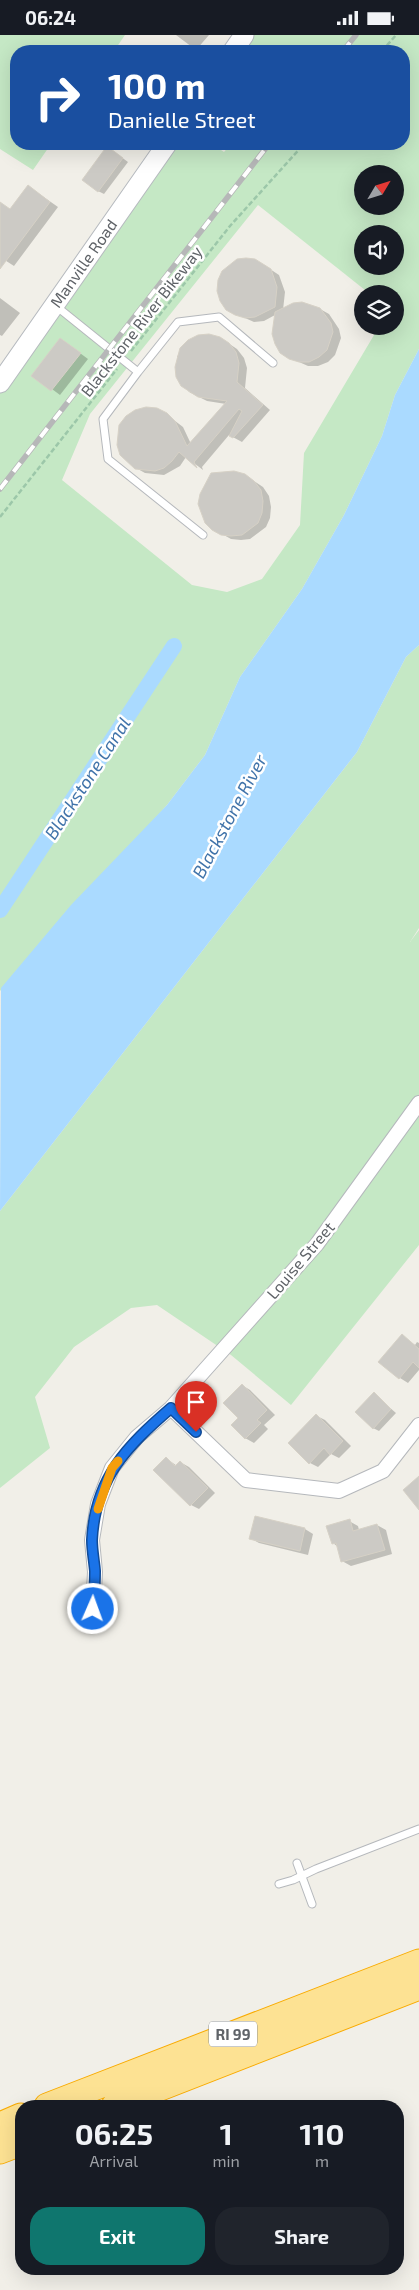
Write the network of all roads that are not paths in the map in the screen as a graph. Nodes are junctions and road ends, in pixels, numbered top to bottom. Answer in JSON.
{"nodes":[{"id":1,"x":163,"y":150,"type":"edge"},
{"id":2,"x":54,"y":304,"type":"junction"},
{"id":3,"x":273,"y":363,"type":"dead end"},
{"id":4,"x":138,"y":372,"type":"junction"},
{"id":5,"x":0,"y":383,"type":"edge"},
{"id":6,"x":202,"y":535,"type":"dead end"},
{"id":7,"x":419,"y":1103,"type":"edge"},
{"id":8,"x":171,"y":1408,"type":"junction"},
{"id":9,"x":419,"y":1425,"type":"edge"},
{"id":10,"x":93,"y":1609,"type":"dead end"},
{"id":11,"x":419,"y":1829,"type":"edge"},
{"id":12,"x":297,"y":1863,"type":"dead end"},
{"id":13,"x":302,"y":1875,"type":"junction"},
{"id":14,"x":279,"y":1884,"type":"dead end"},
{"id":15,"x":312,"y":1903,"type":"dead end"},
{"id":16,"x":419,"y":1962,"type":"edge"},
{"id":17,"x":419,"y":1987,"type":"edge"},
{"id":18,"x":62,"y":2100,"type":"edge"},
{"id":19,"x":129,"y":2100,"type":"edge"},
{"id":20,"x":15,"y":2119,"type":"edge"},
{"id":21,"x":0,"y":2125,"type":"edge"}],
"edges":[{"from":1,"to":2,"type":"main road","name":"Manville Road"},
{"from":2,"to":4,"type":"lane"},
{"from":2,"to":5,"type":"main road","name":"Manville Road"},
{"from":3,"to":4,"type":"lane"},
{"from":4,"to":6,"type":"lane"},
{"from":7,"to":8,"type":"street","name":"Louise Street"},
{"from":8,"to":9,"type":"street"},
{"from":8,"to":10,"type":"street","name":"Louise Street"},
{"from":11,"to":13,"type":"lane"},
{"from":12,"to":13,"type":"lane"},
{"from":13,"to":14,"type":"lane"},
{"from":13,"to":15,"type":"lane"},
{"from":16,"to":18,"type":"highway","number":"RI 99"},
{"from":17,"to":19,"type":"highway","number":"RI 99"},
{"from":20,"to":21,"type":"highway"}]}
